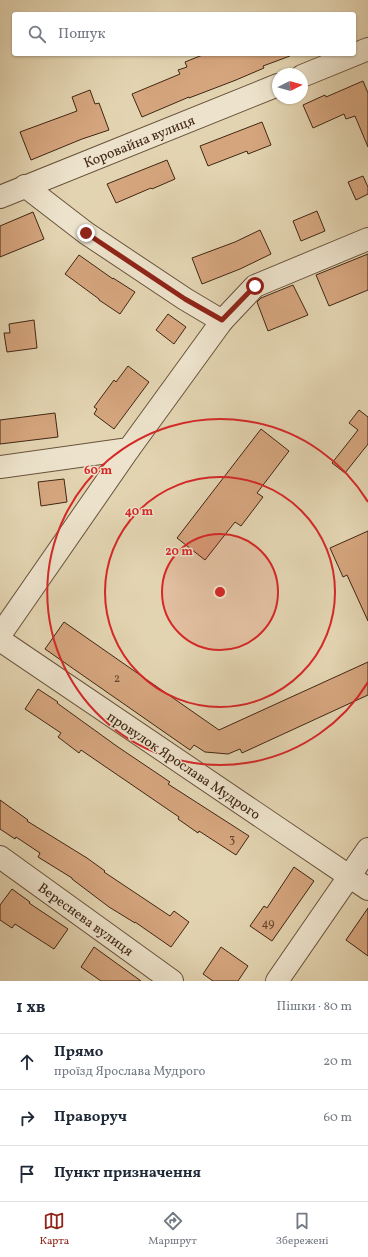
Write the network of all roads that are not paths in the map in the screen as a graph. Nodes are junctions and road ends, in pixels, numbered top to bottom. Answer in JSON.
{"nodes":[{"id":1,"x":368,"y":49,"type":"edge"},
{"id":2,"x":356,"y":54,"type":"edge"},
{"id":3,"x":351,"y":56,"type":"edge"},
{"id":4,"x":308,"y":74,"type":"edge"},
{"id":5,"x":272,"y":87,"type":"edge"},
{"id":6,"x":25,"y":186,"type":"junction"},
{"id":7,"x":0,"y":196,"type":"edge"},
{"id":8,"x":368,"y":239,"type":"edge"},
{"id":9,"x":222,"y":320,"type":"junction"},
{"id":10,"x":129,"y":449,"type":"junction"},
{"id":11,"x":0,"y":467,"type":"edge"},
{"id":12,"x":0,"y":635,"type":"edge"},
{"id":13,"x":0,"y":640,"type":"edge"},
{"id":14,"x":368,"y":849,"type":"edge"},
{"id":15,"x":0,"y":857,"type":"edge"},
{"id":16,"x":349,"y":876,"type":"junction"},
{"id":17,"x":368,"y":889,"type":"edge"},
{"id":18,"x":172,"y":981,"type":"edge"},
{"id":19,"x":277,"y":981,"type":"edge"}],
"edges":[{"from":1,"to":2,"type":"street"},
{"from":3,"to":4,"type":"street"},
{"from":5,"to":6,"type":"street","name":"Коровайна вулиця"},
{"from":6,"to":7,"type":"street","name":"Коровайна вулиця"},
{"from":6,"to":9,"type":"street"},
{"from":8,"to":9,"type":"street"},
{"from":9,"to":10,"type":"street"},
{"from":10,"to":11,"type":"street"},
{"from":10,"to":12,"type":"street"},
{"from":13,"to":16,"type":"street","name":"провулок Ярослава Мудрого"},
{"from":14,"to":16,"type":"street"},
{"from":15,"to":18,"type":"street","name":"Вереснева вулиця"},
{"from":16,"to":17,"type":"street","name":"провулок Ярослава Мудрого"},
{"from":16,"to":19,"type":"street"}]}
